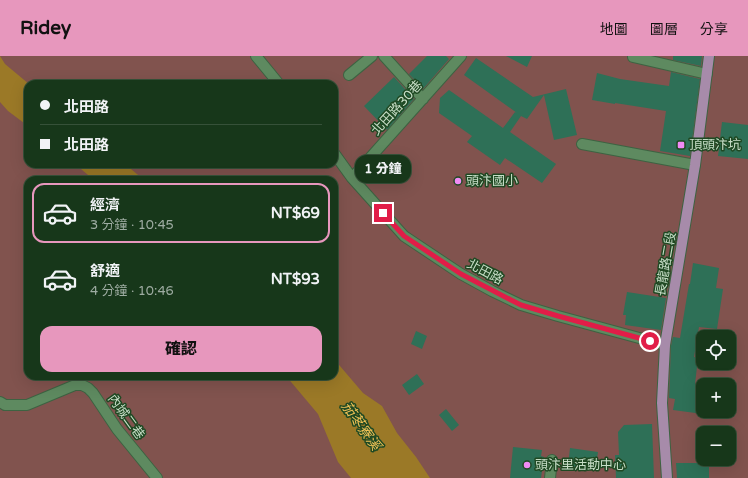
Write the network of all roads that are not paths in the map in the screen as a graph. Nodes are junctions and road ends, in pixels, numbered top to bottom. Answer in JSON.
{"nodes":[{"id":1,"x":256,"y":56,"type":"edge"},
{"id":2,"x":372,"y":56,"type":"edge"},
{"id":3,"x":384,"y":56,"type":"edge"},
{"id":4,"x":461,"y":56,"type":"edge"},
{"id":5,"x":709,"y":56,"type":"edge"},
{"id":6,"x":633,"y":57,"type":"edge"},
{"id":7,"x":707,"y":74,"type":"junction"},
{"id":8,"x":349,"y":75,"type":"dead end"},
{"id":9,"x":276,"y":80,"type":"edge"},
{"id":10,"x":423,"y":99,"type":"junction"},
{"id":11,"x":582,"y":144,"type":"dead end"},
{"id":12,"x":338,"y":159,"type":"edge"},
{"id":13,"x":695,"y":166,"type":"junction"},
{"id":14,"x":352,"y":178,"type":"junction"},
{"id":15,"x":665,"y":345,"type":"junction"},
{"id":16,"x":0,"y":402,"type":"edge"},
{"id":17,"x":552,"y":460,"type":"dead end"},
{"id":18,"x":157,"y":478,"type":"edge"},
{"id":19,"x":550,"y":478,"type":"edge"},
{"id":20,"x":667,"y":478,"type":"edge"}],
"edges":[{"from":1,"to":9,"type":"street"},
{"from":2,"to":8,"type":"street"},
{"from":3,"to":10,"type":"street"},
{"from":4,"to":10,"type":"street","name":"北田路30巷"},
{"from":5,"to":7,"type":"main road","name":"長龍路二段"},
{"from":6,"to":7,"type":"street"},
{"from":7,"to":13,"type":"main road","name":"長龍路二段"},
{"from":10,"to":14,"type":"street","name":"北田路30巷"},
{"from":11,"to":13,"type":"street"},
{"from":12,"to":14,"type":"street","name":"北田路"},
{"from":13,"to":15,"type":"main road","name":"長龍路二段"},
{"from":14,"to":15,"type":"street","name":"北田路"},
{"from":15,"to":20,"type":"main road","name":"長龍路二段"},
{"from":16,"to":18,"type":"street","name":"內城二巷"},
{"from":17,"to":19,"type":"street"}]}
